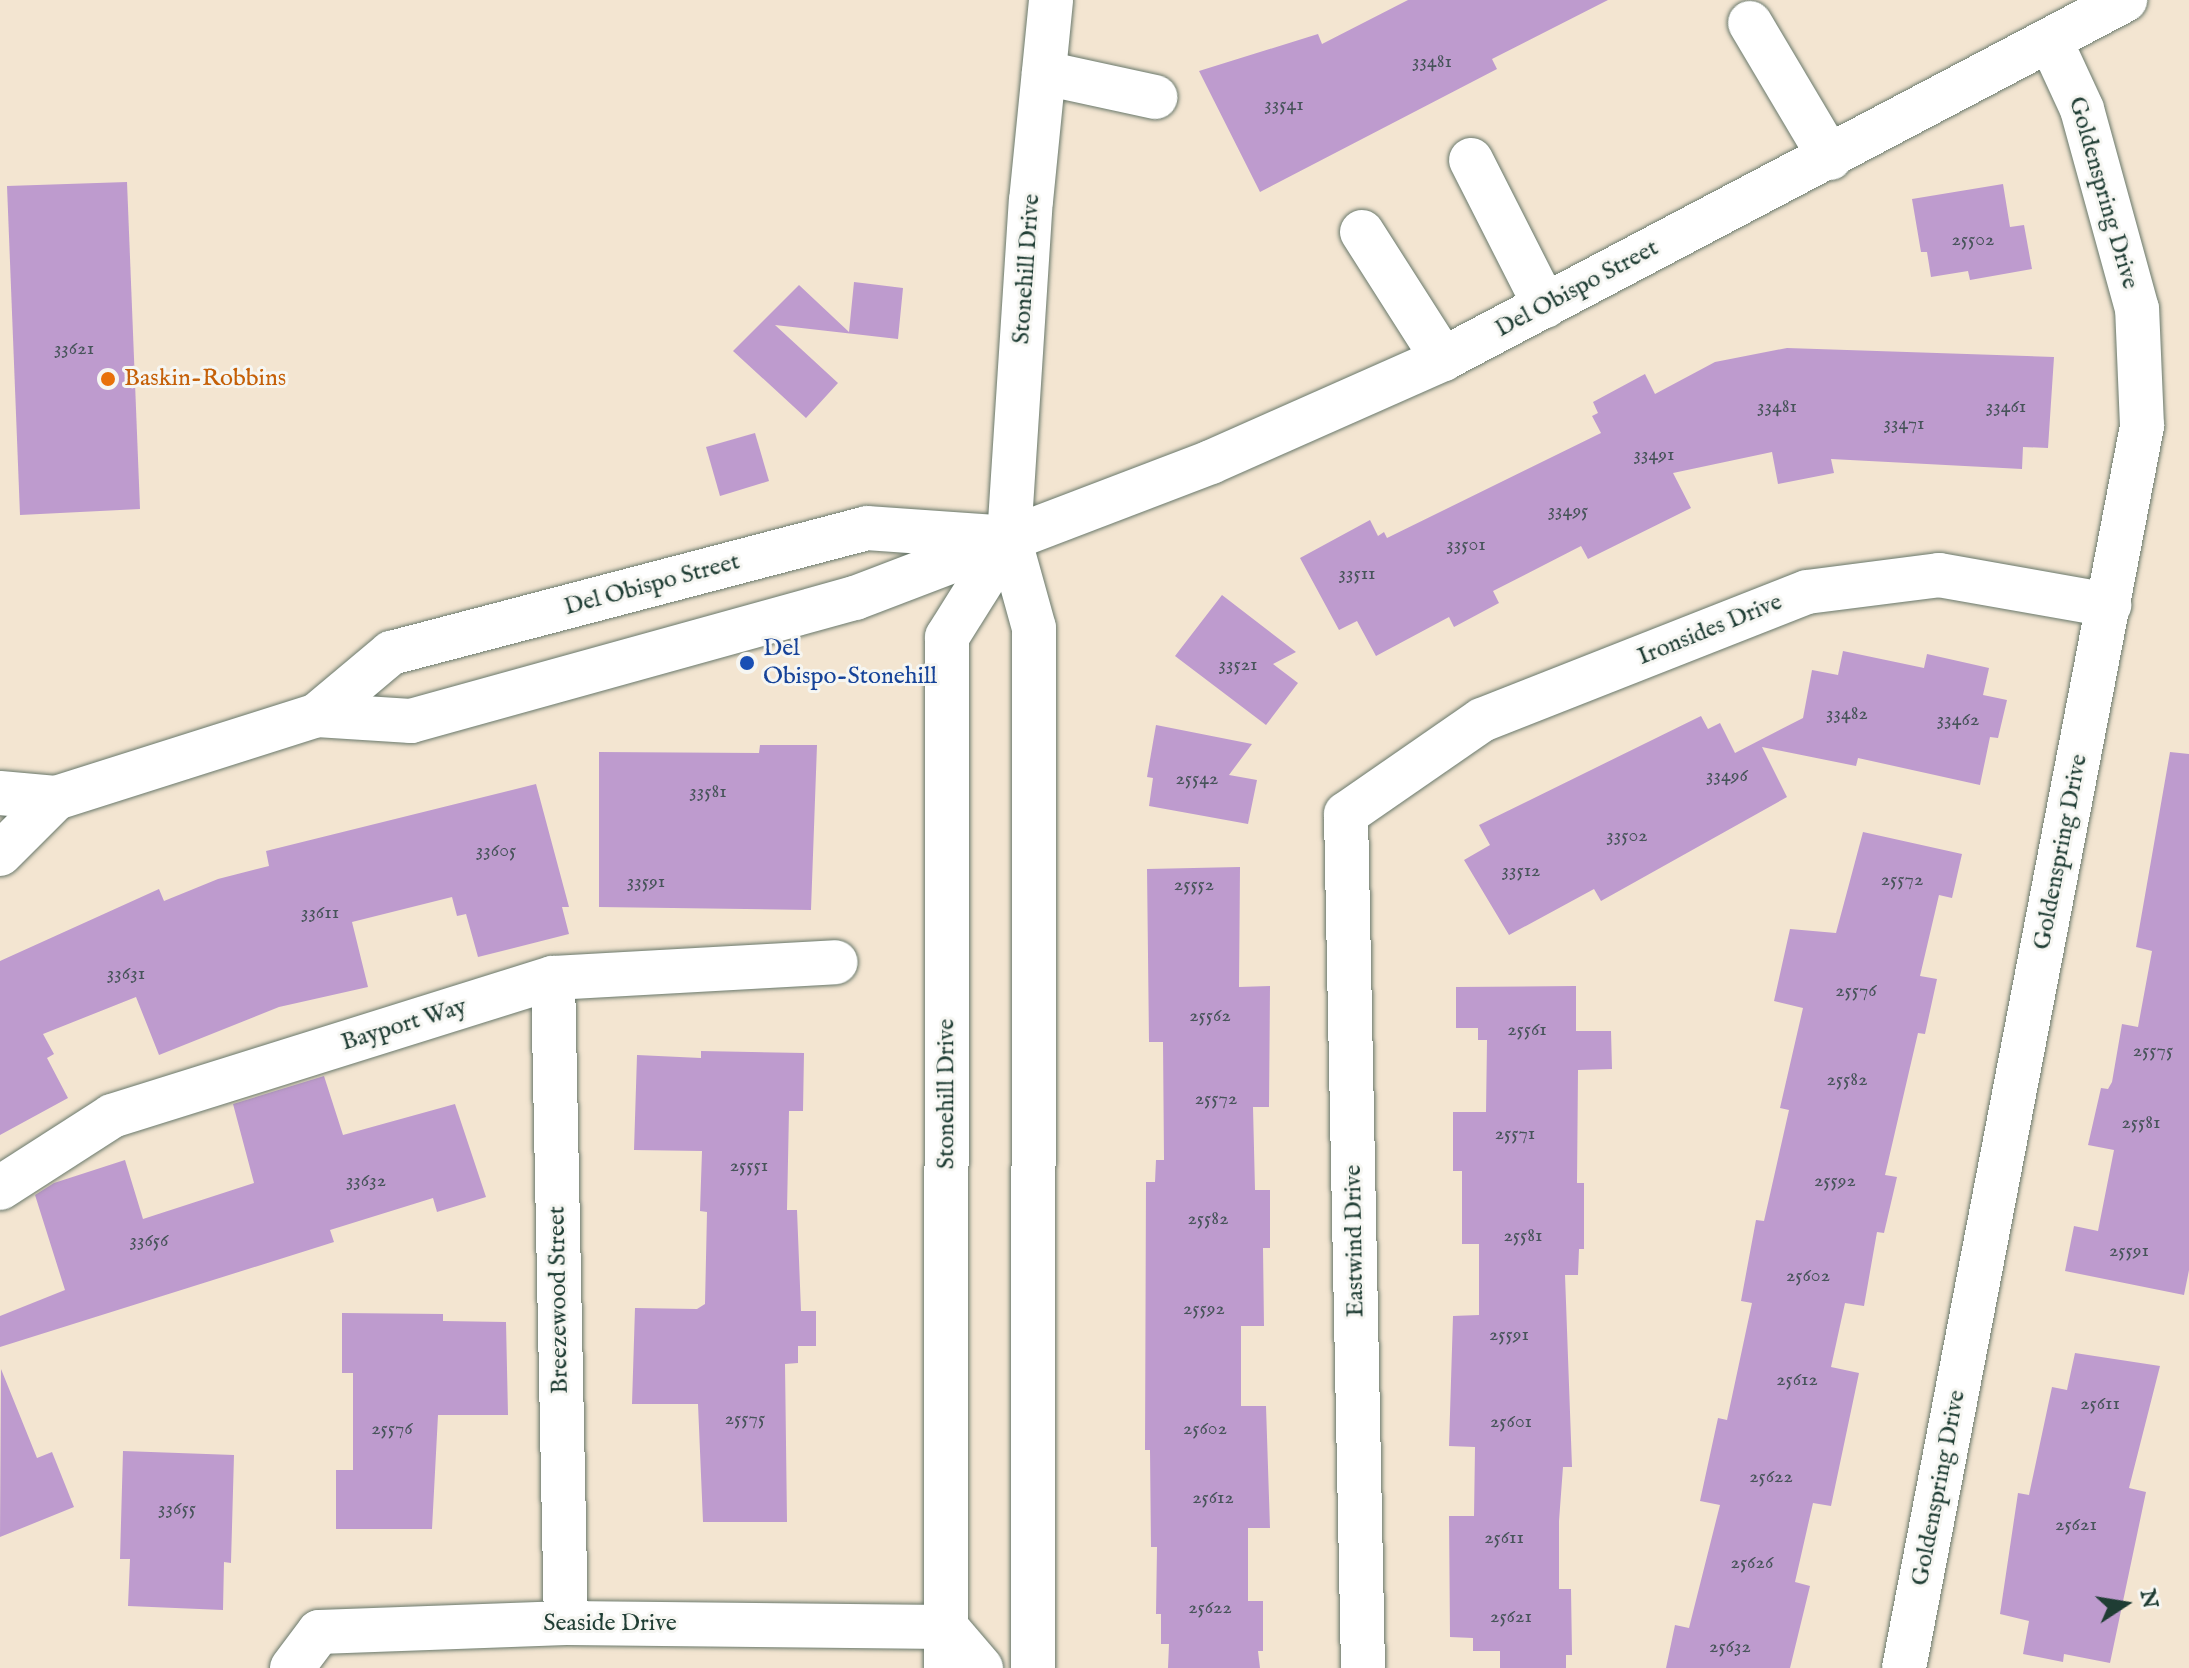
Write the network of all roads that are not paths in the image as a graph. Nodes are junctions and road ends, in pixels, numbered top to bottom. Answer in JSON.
{"nodes":[{"id":1,"x":1051,"y":0,"type":"edge"},
{"id":2,"x":2125,"y":0,"type":"edge"},
{"id":3,"x":1750,"y":23,"type":"dead end"},
{"id":4,"x":2051,"y":42,"type":"junction"},
{"id":5,"x":1044,"y":73,"type":"junction"},
{"id":6,"x":1155,"y":97,"type":"dead end"},
{"id":7,"x":1830,"y":158,"type":"junction"},
{"id":8,"x":1471,"y":160,"type":"dead end"},
{"id":9,"x":1362,"y":232,"type":"dead end"},
{"id":10,"x":1545,"y":306,"type":"junction"},
{"id":11,"x":1443,"y":359,"type":"junction"},
{"id":12,"x":1009,"y":538,"type":"junction"},
{"id":13,"x":2109,"y":605,"type":"junction"},
{"id":14,"x":317,"y":715,"type":"junction"},
{"id":15,"x":0,"y":793,"type":"edge"},
{"id":16,"x":56,"y":798,"type":"junction"},
{"id":17,"x":1346,"y":814,"type":"joint"},
{"id":18,"x":3,"y":845,"type":"edge"},
{"id":19,"x":836,"y":962,"type":"dead end"},
{"id":20,"x":553,"y":978,"type":"junction"},
{"id":21,"x":0,"y":1188,"type":"edge"},
{"id":22,"x":566,"y":1623,"type":"junction"},
{"id":23,"x":946,"y":1647,"type":"edge"},
{"id":24,"x":292,"y":1668,"type":"edge"},
{"id":25,"x":981,"y":1668,"type":"edge"},
{"id":26,"x":1033,"y":1668,"type":"edge"},
{"id":27,"x":1363,"y":1668,"type":"edge"},
{"id":28,"x":1904,"y":1668,"type":"edge"}],
"edges":[{"from":1,"to":5,"type":"main road","name":"Stonehill Drive"},
{"from":2,"to":4,"type":"main road","name":"Del Obispo Street"},
{"from":3,"to":7,"type":"main road"},
{"from":4,"to":7,"type":"main road","name":"Del Obispo Street"},
{"from":4,"to":13,"type":"main road","name":"Goldenspring Drive"},
{"from":5,"to":6,"type":"main road"},
{"from":5,"to":12,"type":"main road","name":"Stonehill Drive"},
{"from":7,"to":10,"type":"main road","name":"Del Obispo Street"},
{"from":8,"to":10,"type":"main road"},
{"from":9,"to":11,"type":"main road"},
{"from":10,"to":11,"type":"main road","name":"Del Obispo Street"},
{"from":11,"to":12,"type":"main road","name":"Del Obispo Street"},
{"from":12,"to":14,"type":"main road","name":"Del Obispo Street"},
{"from":12,"to":14,"type":"main road","name":"Del Obispo Street"},
{"from":12,"to":23,"type":"main road","name":"Stonehill Drive"},
{"from":12,"to":26,"type":"main road","name":"Stonehill Drive"},
{"from":13,"to":17,"type":"main road","name":"Ironsides Drive"},
{"from":13,"to":28,"type":"main road","name":"Goldenspring Drive"},
{"from":14,"to":16,"type":"main road","name":"Del Obispo Street"},
{"from":15,"to":16,"type":"main road","name":"Del Obispo Street"},
{"from":16,"to":18,"type":"main road","name":"Del Obispo Street"},
{"from":17,"to":27,"type":"main road","name":"Eastwind Drive"},
{"from":19,"to":20,"type":"main road","name":"Bayport Way"},
{"from":20,"to":21,"type":"main road","name":"Bayport Way"},
{"from":20,"to":22,"type":"main road","name":"Breezewood Street"},
{"from":22,"to":23,"type":"main road","name":"Seaside Drive"},
{"from":22,"to":24,"type":"main road","name":"Seaside Drive"},
{"from":23,"to":25,"type":"main road"}]}
